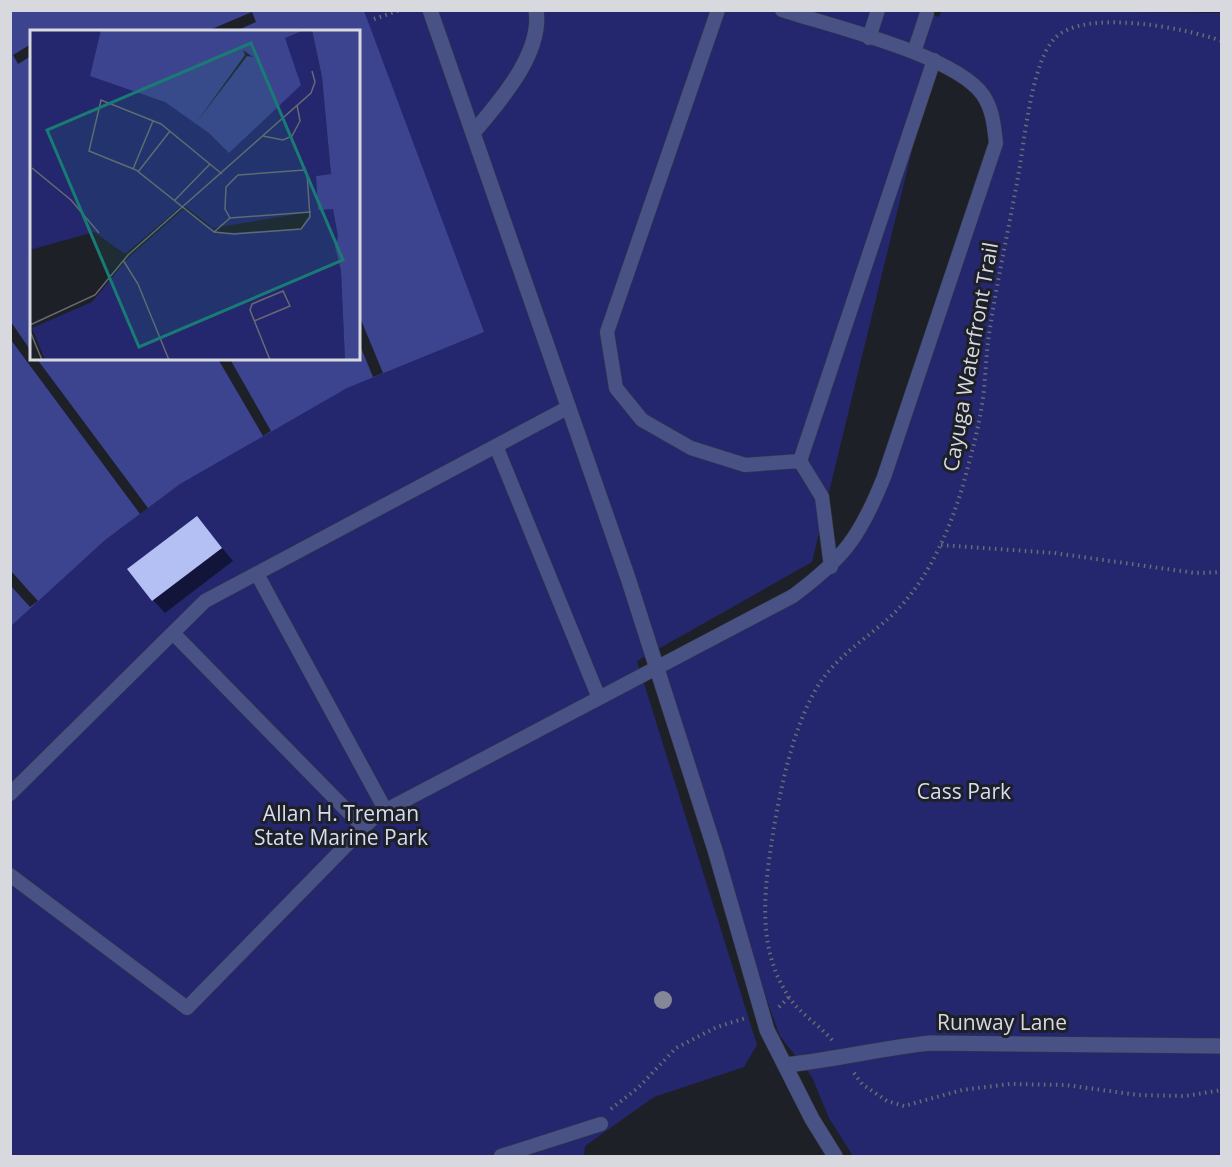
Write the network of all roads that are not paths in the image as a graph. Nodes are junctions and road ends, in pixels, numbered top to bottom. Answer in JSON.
{"nodes":[{"id":1,"x":430,"y":10,"type":"edge"},
{"id":2,"x":536,"y":10,"type":"edge"},
{"id":3,"x":718,"y":10,"type":"edge"},
{"id":4,"x":782,"y":10,"type":"edge"},
{"id":5,"x":878,"y":10,"type":"edge"},
{"id":6,"x":927,"y":13,"type":"dead end"},
{"id":7,"x":826,"y":17,"type":"edge"},
{"id":8,"x":869,"y":38,"type":"junction"},
{"id":9,"x":914,"y":52,"type":"junction"},
{"id":10,"x":934,"y":60,"type":"junction"},
{"id":11,"x":473,"y":133,"type":"junction"},
{"id":12,"x":569,"y":407,"type":"junction"},
{"id":13,"x":496,"y":446,"type":"junction"},
{"id":14,"x":800,"y":461,"type":"junction"},
{"id":15,"x":831,"y":567,"type":"junction"},
{"id":16,"x":257,"y":574,"type":"junction"},
{"id":17,"x":173,"y":633,"type":"junction"},
{"id":18,"x":658,"y":668,"type":"junction"},
{"id":19,"x":599,"y":698,"type":"junction"},
{"id":20,"x":10,"y":794,"type":"edge"},
{"id":21,"x":386,"y":811,"type":"junction"},
{"id":22,"x":364,"y":828,"type":"junction"},
{"id":23,"x":10,"y":876,"type":"edge"},
{"id":24,"x":1221,"y":1046,"type":"edge"},
{"id":25,"x":785,"y":1065,"type":"junction"},
{"id":26,"x":601,"y":1124,"type":"road end"},
{"id":27,"x":501,"y":1156,"type":"edge"},
{"id":28,"x":835,"y":1156,"type":"edge"}],
"edges":[{"from":1,"to":11,"type":"street"},
{"from":2,"to":11,"type":"street"},
{"from":3,"to":14,"type":"lane"},
{"from":4,"to":7,"type":"lane"},
{"from":5,"to":8,"type":"lane"},
{"from":6,"to":9,"type":"lane"},
{"from":7,"to":8,"type":"lane"},
{"from":8,"to":9,"type":"lane"},
{"from":9,"to":10,"type":"lane"},
{"from":10,"to":14,"type":"lane"},
{"from":10,"to":15,"type":"lane"},
{"from":11,"to":12,"type":"street"},
{"from":12,"to":13,"type":"lane"},
{"from":12,"to":18,"type":"street"},
{"from":13,"to":16,"type":"lane"},
{"from":13,"to":19,"type":"lane"},
{"from":14,"to":15,"type":"lane"},
{"from":15,"to":18,"type":"lane"},
{"from":16,"to":17,"type":"lane"},
{"from":16,"to":21,"type":"lane"},
{"from":17,"to":20,"type":"lane"},
{"from":17,"to":22,"type":"lane"},
{"from":18,"to":19,"type":"lane"},
{"from":18,"to":25,"type":"street"},
{"from":19,"to":21,"type":"lane"},
{"from":21,"to":22,"type":"lane"},
{"from":22,"to":23,"type":"lane"},
{"from":24,"to":25,"type":"street","name":"Runway Lane"},
{"from":25,"to":28,"type":"street"},
{"from":26,"to":27,"type":"lane"}]}
